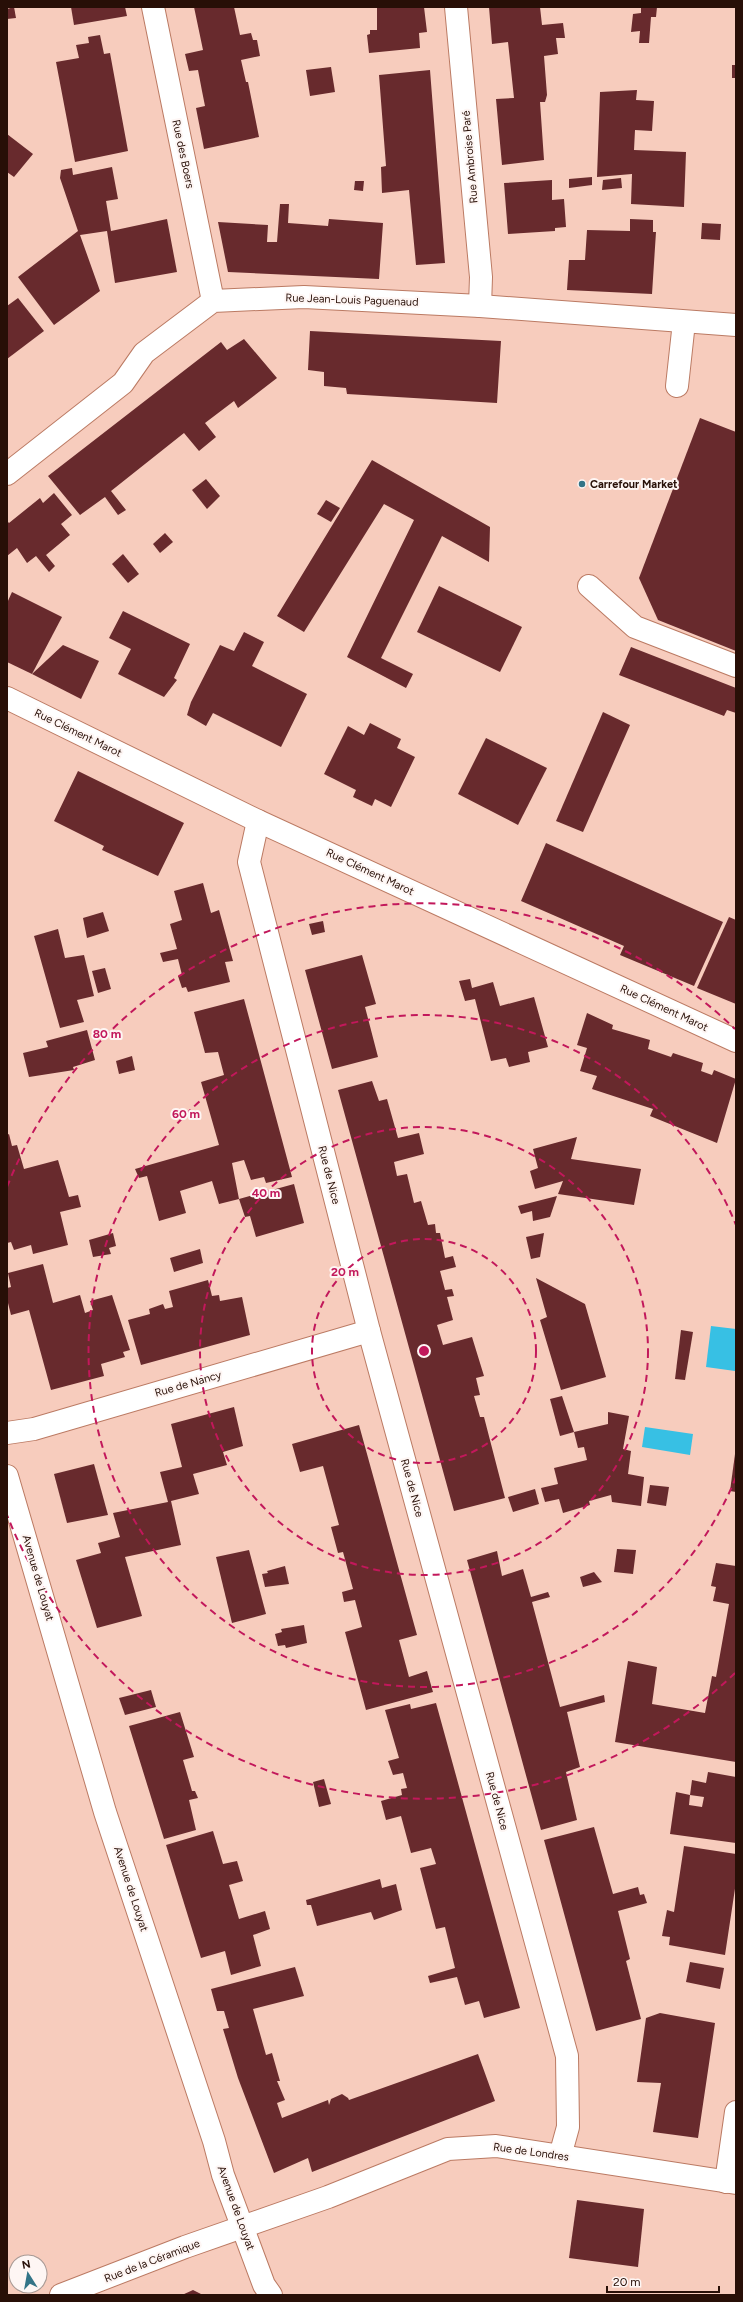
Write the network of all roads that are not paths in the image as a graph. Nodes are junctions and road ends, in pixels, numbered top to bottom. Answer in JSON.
{"nodes":[{"id":1,"x":153,"y":7,"type":"edge"},
{"id":2,"x":456,"y":7,"type":"edge"},
{"id":3,"x":213,"y":301,"type":"junction"},
{"id":4,"x":480,"y":306,"type":"junction"},
{"id":5,"x":684,"y":322,"type":"junction"},
{"id":6,"x":736,"y":326,"type":"edge"},
{"id":7,"x":677,"y":386,"type":"dead end"},
{"id":8,"x":7,"y":474,"type":"edge"},
{"id":9,"x":589,"y":586,"type":"dead end"},
{"id":10,"x":736,"y":666,"type":"edge"},
{"id":11,"x":7,"y":698,"type":"edge"},
{"id":12,"x":258,"y":821,"type":"junction"},
{"id":13,"x":736,"y":1041,"type":"edge"},
{"id":14,"x":369,"y":1331,"type":"junction"},
{"id":15,"x":7,"y":1433,"type":"edge"},
{"id":16,"x":7,"y":1476,"type":"edge"},
{"id":17,"x":736,"y":2112,"type":"edge"},
{"id":18,"x":560,"y":2156,"type":"junction"},
{"id":19,"x":731,"y":2183,"type":"edge"},
{"id":20,"x":243,"y":2227,"type":"junction"},
{"id":21,"x":61,"y":2295,"type":"edge"},
{"id":22,"x":271,"y":2295,"type":"edge"}],
"edges":[{"from":1,"to":3,"type":"street","name":"Rue des Boers"},
{"from":2,"to":4,"type":"street","name":"Rue Ambroise Paré"},
{"from":3,"to":4,"type":"street","name":"Rue Jean-Louis Paguenaud"},
{"from":3,"to":8,"type":"street"},
{"from":4,"to":5,"type":"street","name":"Rue Jean-Louis Paguenaud"},
{"from":5,"to":6,"type":"street","name":"Rue Jean-Louis Paguenaud"},
{"from":5,"to":7,"type":"street"},
{"from":9,"to":10,"type":"street"},
{"from":11,"to":12,"type":"street","name":"Rue Clément Marot"},
{"from":12,"to":13,"type":"street","name":"Rue Clément Marot"},
{"from":12,"to":14,"type":"street","name":"Rue de Nice"},
{"from":14,"to":15,"type":"street","name":"Rue de Nancy"},
{"from":14,"to":18,"type":"street","name":"Rue de Nice"},
{"from":16,"to":20,"type":"street","name":"Avenue de Louyat"},
{"from":17,"to":19,"type":"street"},
{"from":18,"to":19,"type":"street","name":"Rue de Londres"},
{"from":18,"to":20,"type":"street","name":"Rue de Londres"},
{"from":20,"to":21,"type":"street","name":"Rue de la Céramique"},
{"from":20,"to":22,"type":"street","name":"Avenue de Louyat"}]}
